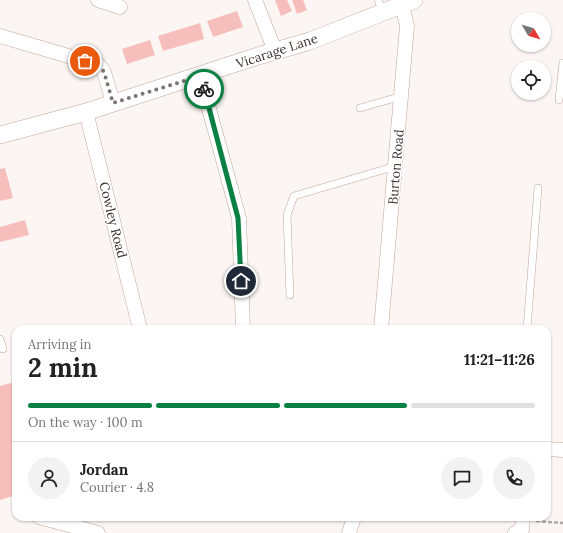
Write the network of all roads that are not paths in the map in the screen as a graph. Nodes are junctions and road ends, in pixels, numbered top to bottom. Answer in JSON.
{"nodes":[{"id":1,"x":101,"y":0,"type":"edge"},
{"id":2,"x":255,"y":0,"type":"edge"},
{"id":3,"x":408,"y":3,"type":"edge"},
{"id":4,"x":381,"y":6,"type":"edge"},
{"id":5,"x":120,"y":7,"type":"dead end"},
{"id":6,"x":0,"y":36,"type":"edge"},
{"id":7,"x":275,"y":51,"type":"junction"},
{"id":8,"x":563,"y":63,"type":"edge"},
{"id":9,"x":200,"y":76,"type":"junction"},
{"id":10,"x":402,"y":96,"type":"junction"},
{"id":11,"x":559,"y":100,"type":"dead end"},
{"id":12,"x":113,"y":103,"type":"junction"},
{"id":13,"x":360,"y":108,"type":"dead end"},
{"id":14,"x":86,"y":112,"type":"junction"},
{"id":15,"x":0,"y":135,"type":"edge"},
{"id":16,"x":396,"y":166,"type":"junction"},
{"id":17,"x":538,"y":188,"type":"dead end"},
{"id":18,"x":290,"y":295,"type":"dead end"},
{"id":19,"x":139,"y":325,"type":"edge"},
{"id":20,"x":244,"y":325,"type":"edge"},
{"id":21,"x":382,"y":325,"type":"edge"},
{"id":22,"x":527,"y":325,"type":"edge"},
{"id":23,"x":0,"y":339,"type":"edge"},
{"id":24,"x":3,"y":349,"type":"dead end"},
{"id":25,"x":551,"y":449,"type":"edge"},
{"id":26,"x":563,"y":450,"type":"edge"},
{"id":27,"x":54,"y":521,"type":"edge"},
{"id":28,"x":353,"y":521,"type":"edge"},
{"id":29,"x":523,"y":521,"type":"edge"},
{"id":30,"x":98,"y":533,"type":"edge"},
{"id":31,"x":349,"y":533,"type":"edge"},
{"id":32,"x":515,"y":533,"type":"edge"}],
"edges":[{"from":1,"to":5,"type":"street"},
{"from":2,"to":7,"type":"street"},
{"from":3,"to":4,"type":"street","name":"Vicarage Lane"},
{"from":3,"to":10,"type":"street","name":"Burton Road"},
{"from":4,"to":7,"type":"street","name":"Vicarage Lane"},
{"from":6,"to":12,"type":"street"},
{"from":7,"to":9,"type":"street","name":"Vicarage Lane"},
{"from":8,"to":11,"type":"lane"},
{"from":9,"to":12,"type":"street","name":"Vicarage Lane"},
{"from":9,"to":20,"type":"street"},
{"from":10,"to":13,"type":"lane"},
{"from":10,"to":16,"type":"street","name":"Burton Road"},
{"from":12,"to":14,"type":"street","name":"Vicarage Lane"},
{"from":14,"to":15,"type":"street","name":"Vicarage Lane"},
{"from":14,"to":19,"type":"street","name":"Cowley Road"},
{"from":16,"to":18,"type":"lane"},
{"from":16,"to":21,"type":"street","name":"Burton Road"},
{"from":17,"to":22,"type":"lane"},
{"from":23,"to":24,"type":"lane"},
{"from":25,"to":26,"type":"street"},
{"from":27,"to":30,"type":"street"},
{"from":28,"to":31,"type":"street"},
{"from":29,"to":32,"type":"street"}]}
